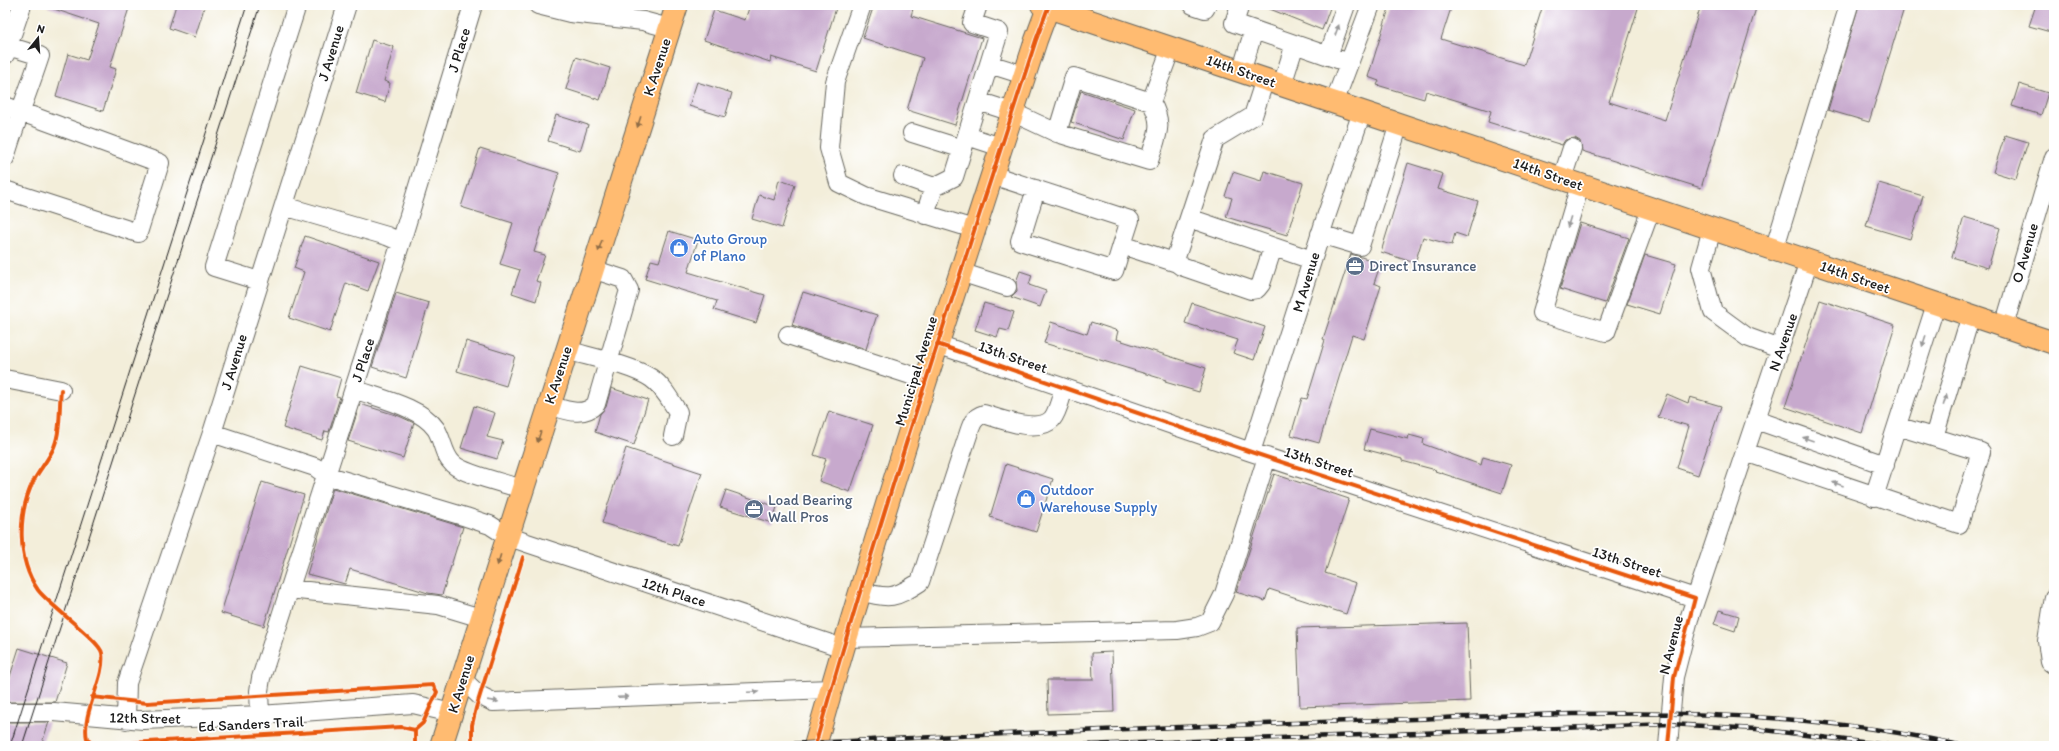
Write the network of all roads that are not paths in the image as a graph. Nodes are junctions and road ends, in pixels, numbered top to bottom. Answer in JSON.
{"nodes":[{"id":1,"x":22,"y":5,"type":"edge"},
{"id":2,"x":297,"y":5,"type":"edge"},
{"id":3,"x":347,"y":5,"type":"edge"},
{"id":4,"x":473,"y":5,"type":"edge"},
{"id":5,"x":538,"y":5,"type":"edge"},
{"id":6,"x":677,"y":5,"type":"edge"},
{"id":7,"x":862,"y":5,"type":"edge"},
{"id":8,"x":978,"y":5,"type":"edge"},
{"id":9,"x":1193,"y":5,"type":"edge"},
{"id":10,"x":1207,"y":5,"type":"edge"},
{"id":11,"x":1240,"y":5,"type":"edge"},
{"id":12,"x":1346,"y":5,"type":"edge"},
{"id":13,"x":1371,"y":5,"type":"edge"},
{"id":14,"x":1849,"y":5,"type":"edge"},
{"id":15,"x":1047,"y":6,"type":"edge"},
{"id":16,"x":669,"y":28,"type":"junction"},
{"id":17,"x":1254,"y":30,"type":"junction"},
{"id":18,"x":1295,"y":44,"type":"junction"},
{"id":19,"x":1171,"y":48,"type":"junction"},
{"id":20,"x":7,"y":51,"type":"edge"},
{"id":21,"x":1328,"y":56,"type":"junction"},
{"id":22,"x":1349,"y":63,"type":"junction"},
{"id":23,"x":990,"y":64,"type":"junction"},
{"id":24,"x":1241,"y":72,"type":"junction"},
{"id":25,"x":1024,"y":75,"type":"junction"},
{"id":26,"x":1273,"y":82,"type":"junction"},
{"id":27,"x":978,"y":101,"type":"junction"},
{"id":28,"x":1151,"y":102,"type":"junction"},
{"id":29,"x":1334,"y":103,"type":"junction"},
{"id":30,"x":12,"y":109,"type":"edge"},
{"id":31,"x":1012,"y":112,"type":"junction"},
{"id":32,"x":1362,"y":112,"type":"junction"},
{"id":33,"x":1399,"y":124,"type":"junction"},
{"id":34,"x":912,"y":133,"type":"dead end"},
{"id":35,"x":1057,"y":133,"type":"junction"},
{"id":36,"x":965,"y":143,"type":"junction"},
{"id":37,"x":1001,"y":147,"type":"junction"},
{"id":38,"x":1572,"y":148,"type":"dead end"},
{"id":39,"x":2054,"y":156,"type":"edge"},
{"id":40,"x":5,"y":158,"type":"edge"},
{"id":41,"x":992,"y":174,"type":"junction"},
{"id":42,"x":903,"y":176,"type":"dead end"},
{"id":43,"x":1571,"y":182,"type":"junction"},
{"id":44,"x":934,"y":188,"type":"junction"},
{"id":45,"x":1036,"y":189,"type":"junction"},
{"id":46,"x":5,"y":190,"type":"edge"},
{"id":47,"x":2047,"y":203,"type":"edge"},
{"id":48,"x":284,"y":206,"type":"junction"},
{"id":49,"x":1651,"y":209,"type":"junction"},
{"id":50,"x":925,"y":215,"type":"junction"},
{"id":51,"x":1189,"y":218,"type":"junction"},
{"id":52,"x":974,"y":229,"type":"junction"},
{"id":53,"x":1712,"y":229,"type":"junction"},
{"id":54,"x":1320,"y":234,"type":"junction"},
{"id":55,"x":401,"y":242,"type":"junction"},
{"id":56,"x":1122,"y":245,"type":"junction"},
{"id":57,"x":1273,"y":247,"type":"junction"},
{"id":58,"x":1774,"y":250,"type":"junction"},
{"id":59,"x":1312,"y":260,"type":"junction"},
{"id":60,"x":1809,"y":261,"type":"junction"},
{"id":61,"x":1177,"y":263,"type":"junction"},
{"id":62,"x":592,"y":269,"type":"junction"},
{"id":63,"x":960,"y":272,"type":"junction"},
{"id":64,"x":259,"y":281,"type":"junction"},
{"id":65,"x":1007,"y":287,"type":"dead end"},
{"id":66,"x":1936,"y":304,"type":"junction"},
{"id":67,"x":1971,"y":316,"type":"junction"},
{"id":68,"x":2004,"y":326,"type":"junction"},
{"id":69,"x":788,"y":335,"type":"dead end"},
{"id":70,"x":2054,"y":343,"type":"edge"},
{"id":71,"x":937,"y":344,"type":"junction"},
{"id":72,"x":1780,"y":349,"type":"junction"},
{"id":73,"x":566,"y":350,"type":"junction"},
{"id":74,"x":608,"y":362,"type":"junction"},
{"id":75,"x":5,"y":379,"type":"edge"},
{"id":76,"x":926,"y":380,"type":"junction"},
{"id":77,"x":1064,"y":388,"type":"junction"},
{"id":78,"x":354,"y":389,"type":"junction"},
{"id":79,"x":61,"y":390,"type":"dead end"},
{"id":80,"x":549,"y":405,"type":"junction"},
{"id":81,"x":1756,"y":420,"type":"junction"},
{"id":82,"x":1897,"y":426,"type":"junction"},
{"id":83,"x":212,"y":433,"type":"junction"},
{"id":84,"x":673,"y":436,"type":"dead end"},
{"id":85,"x":1934,"y":437,"type":"junction"},
{"id":86,"x":1745,"y":452,"type":"junction"},
{"id":87,"x":1259,"y":455,"type":"junction"},
{"id":88,"x":1885,"y":465,"type":"junction"},
{"id":89,"x":326,"y":475,"type":"junction"},
{"id":90,"x":522,"y":489,"type":"junction"},
{"id":91,"x":1874,"y":497,"type":"junction"},
{"id":92,"x":507,"y":536,"type":"junction"},
{"id":93,"x":289,"y":590,"type":"junction"},
{"id":94,"x":860,"y":591,"type":"junction"},
{"id":95,"x":2054,"y":597,"type":"edge"},
{"id":96,"x":1696,"y":598,"type":"junction"},
{"id":97,"x":481,"y":618,"type":"junction"},
{"id":98,"x":844,"y":643,"type":"junction"},
{"id":99,"x":2054,"y":664,"type":"edge"},
{"id":100,"x":462,"y":680,"type":"junction"},
{"id":101,"x":831,"y":689,"type":"junction"},
{"id":102,"x":5,"y":712,"type":"edge"},
{"id":103,"x":452,"y":713,"type":"junction"},
{"id":104,"x":260,"y":715,"type":"junction"},
{"id":105,"x":126,"y":720,"type":"junction"},
{"id":106,"x":441,"y":746,"type":"edge"},
{"id":107,"x":815,"y":746,"type":"edge"},
{"id":108,"x":1668,"y":746,"type":"edge"}],
"edges":[{"from":1,"to":20,"type":"street"},
{"from":2,"to":64,"type":"street"},
{"from":3,"to":48,"type":"street","name":"J Avenue"},
{"from":4,"to":55,"type":"street","name":"J Place"},
{"from":5,"to":16,"type":"street"},
{"from":6,"to":16,"type":"main road","name":"K Avenue"},
{"from":7,"to":50,"type":"street"},
{"from":8,"to":23,"type":"street"},
{"from":9,"to":10,"type":"street"},
{"from":11,"to":17,"type":"street"},
{"from":21,"to":12,"type":"street","one_way":true},
{"from":13,"to":22,"type":"street"},
{"from":14,"to":58,"type":"street"},
{"from":15,"to":19,"type":"main road","name":"14th Street"},
{"from":15,"to":25,"type":"main road","name":"Municipal Avenue"},
{"from":16,"to":62,"type":"main road","name":"K Avenue","one_way":true},
{"from":17,"to":18,"type":"street"},
{"from":17,"to":24,"type":"street"},
{"from":18,"to":21,"type":"street"},
{"from":18,"to":26,"type":"street"},
{"from":19,"to":24,"type":"main road","name":"14th Street"},
{"from":19,"to":28,"type":"street"},
{"from":20,"to":30,"type":"street"},
{"from":21,"to":22,"type":"street"},
{"from":22,"to":29,"type":"street"},
{"from":23,"to":25,"type":"street"},
{"from":23,"to":27,"type":"street"},
{"from":24,"to":26,"type":"main road","name":"14th Street"},
{"from":25,"to":31,"type":"main road","name":"Municipal Avenue"},
{"from":26,"to":29,"type":"main road","name":"14th Street"},
{"from":26,"to":51,"type":"street"},
{"from":27,"to":31,"type":"street"},
{"from":27,"to":36,"type":"street"},
{"from":28,"to":35,"type":"street"},
{"from":28,"to":35,"type":"street"},
{"from":29,"to":32,"type":"main road","name":"14th Street"},
{"from":30,"to":40,"type":"street"},
{"from":30,"to":46,"type":"street"},
{"from":31,"to":35,"type":"street"},
{"from":31,"to":37,"type":"main road","name":"Municipal Avenue"},
{"from":32,"to":33,"type":"main road","name":"14th Street"},
{"from":32,"to":54,"type":"street","name":"M Avenue"},
{"from":33,"to":43,"type":"main road","name":"14th Street"},
{"from":33,"to":54,"type":"street"},
{"from":34,"to":36,"type":"street"},
{"from":36,"to":37,"type":"street"},
{"from":36,"to":44,"type":"street"},
{"from":37,"to":41,"type":"main road","name":"Municipal Avenue"},
{"from":38,"to":43,"type":"street"},
{"from":39,"to":47,"type":"street","name":"O Avenue"},
{"from":41,"to":45,"type":"street"},
{"from":41,"to":52,"type":"main road","name":"Municipal Avenue"},
{"from":42,"to":44,"type":"street"},
{"from":43,"to":49,"type":"main road","name":"14th Street"},
{"from":43,"to":49,"type":"street","one_way":true},
{"from":44,"to":50,"type":"street"},
{"from":45,"to":56,"type":"street"},
{"from":45,"to":56,"type":"street"},
{"from":47,"to":68,"type":"street","name":"O Avenue"},
{"from":48,"to":55,"type":"street"},
{"from":48,"to":64,"type":"street","name":"J Avenue"},
{"from":49,"to":53,"type":"main road","name":"14th Street"},
{"from":50,"to":52,"type":"street"},
{"from":51,"to":57,"type":"street"},
{"from":51,"to":61,"type":"street"},
{"from":52,"to":63,"type":"main road","name":"Municipal Avenue"},
{"from":53,"to":58,"type":"main road","name":"14th Street"},
{"from":53,"to":72,"type":"street"},
{"from":54,"to":59,"type":"street","name":"M Avenue"},
{"from":55,"to":78,"type":"street","name":"J Place"},
{"from":56,"to":61,"type":"street"},
{"from":57,"to":59,"type":"street"},
{"from":57,"to":61,"type":"street"},
{"from":58,"to":60,"type":"main road","name":"14th Street"},
{"from":59,"to":87,"type":"street","name":"M Avenue"},
{"from":60,"to":66,"type":"main road","name":"14th Street"},
{"from":60,"to":72,"type":"street","name":"N Avenue"},
{"from":62,"to":73,"type":"main road","name":"K Avenue"},
{"from":62,"to":74,"type":"street"},
{"from":63,"to":65,"type":"street"},
{"from":63,"to":71,"type":"main road","name":"Municipal Avenue"},
{"from":64,"to":83,"type":"street","name":"J Avenue"},
{"from":66,"to":67,"type":"main road","name":"14th Street"},
{"from":66,"to":82,"type":"street","one_way":true},
{"from":67,"to":68,"type":"main road","name":"14th Street"},
{"from":85,"to":67,"type":"street","one_way":true},
{"from":68,"to":70,"type":"main road","name":"14th Street"},
{"from":69,"to":76,"type":"street"},
{"from":71,"to":76,"type":"main road","name":"Municipal Avenue"},
{"from":71,"to":77,"type":"street","name":"13th Street"},
{"from":72,"to":81,"type":"street","name":"N Avenue"},
{"from":73,"to":74,"type":"street"},
{"from":73,"to":80,"type":"main road","name":"K Avenue"},
{"from":74,"to":80,"type":"street"},
{"from":74,"to":84,"type":"street"},
{"from":75,"to":79,"type":"street"},
{"from":76,"to":94,"type":"main road","name":"Municipal Avenue"},
{"from":77,"to":87,"type":"street","name":"13th Street"},
{"from":77,"to":94,"type":"street"},
{"from":78,"to":89,"type":"street","name":"J Place"},
{"from":78,"to":90,"type":"street"},
{"from":80,"to":90,"type":"main road","name":"K Avenue","one_way":true},
{"from":81,"to":86,"type":"street","name":"N Avenue"},
{"from":88,"to":81,"type":"street","one_way":true},
{"from":82,"to":85,"type":"street"},
{"from":82,"to":88,"type":"street"},
{"from":83,"to":89,"type":"street","name":"12th Place"},
{"from":83,"to":105,"type":"street","name":"J Avenue"},
{"from":85,"to":91,"type":"street"},
{"from":91,"to":86,"type":"street","one_way":true},
{"from":86,"to":96,"type":"street","name":"N Avenue"},
{"from":87,"to":96,"type":"street","name":"13th Street"},
{"from":87,"to":98,"type":"street","name":"M Avenue"},
{"from":88,"to":91,"type":"street"},
{"from":89,"to":92,"type":"street","name":"12th Place"},
{"from":89,"to":93,"type":"street","name":"J Place"},
{"from":90,"to":92,"type":"main road","name":"K Avenue"},
{"from":92,"to":97,"type":"main road","name":"K Avenue","one_way":true},
{"from":92,"to":98,"type":"street","name":"12th Place"},
{"from":93,"to":97,"type":"street"},
{"from":93,"to":104,"type":"street","name":"J Place"},
{"from":94,"to":98,"type":"main road","name":"Municipal Avenue"},
{"from":95,"to":99,"type":"street"},
{"from":96,"to":108,"type":"street","name":"N Avenue"},
{"from":97,"to":100,"type":"main road","name":"K Avenue"},
{"from":98,"to":101,"type":"main road","name":"Municipal Avenue"},
{"from":100,"to":101,"type":"street","one_way":true},
{"from":100,"to":103,"type":"main road","name":"K Avenue"},
{"from":101,"to":107,"type":"main road","name":"Municipal Avenue"},
{"from":102,"to":105,"type":"street","name":"12th Street"},
{"from":103,"to":104,"type":"street","name":"12th Street"},
{"from":103,"to":106,"type":"main road","name":"K Avenue"},
{"from":104,"to":105,"type":"street","name":"12th Street"}]}
